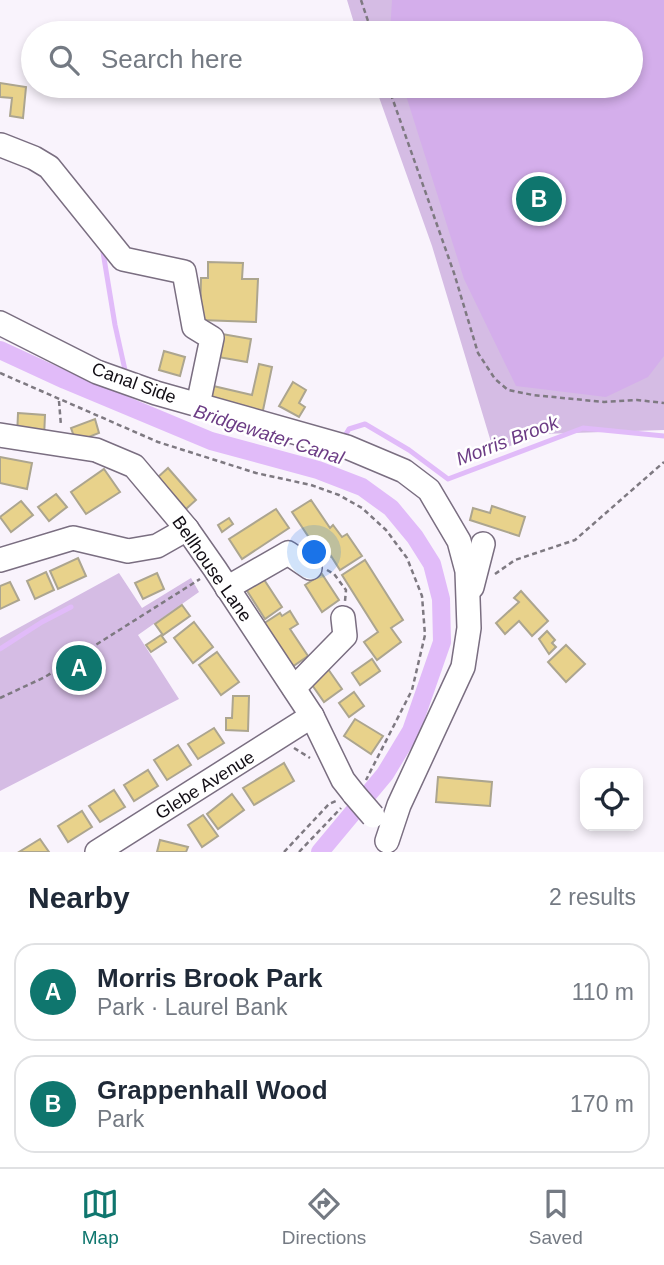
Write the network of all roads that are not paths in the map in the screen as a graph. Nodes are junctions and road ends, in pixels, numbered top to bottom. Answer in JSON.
{"nodes":[{"id":1,"x":0,"y":144,"type":"edge"},
{"id":2,"x":0,"y":323,"type":"edge"},
{"id":3,"x":198,"y":405,"type":"junction"},
{"id":4,"x":0,"y":435,"type":"edge"},
{"id":5,"x":187,"y":529,"type":"junction"},
{"id":6,"x":483,"y":544,"type":"dead end"},
{"id":7,"x":0,"y":560,"type":"edge"},
{"id":8,"x":310,"y":568,"type":"road end"},
{"id":9,"x":221,"y":578,"type":"junction"},
{"id":10,"x":470,"y":593,"type":"junction"},
{"id":11,"x":343,"y":618,"type":"road end"},
{"id":12,"x":294,"y":688,"type":"junction"},
{"id":13,"x":312,"y":716,"type":"junction"},
{"id":14,"x":134,"y":841,"type":"edge"},
{"id":15,"x":390,"y":846,"type":"edge"},
{"id":16,"x":97,"y":852,"type":"edge"}],
"edges":[{"from":1,"to":3,"type":"street"},
{"from":2,"to":3,"type":"street","name":"Canal Side"},
{"from":3,"to":10,"type":"street","name":"Canal Side"},
{"from":4,"to":5,"type":"street","name":"Bellhouse Lane"},
{"from":5,"to":7,"type":"street"},
{"from":5,"to":9,"type":"street","name":"Bellhouse Lane"},
{"from":6,"to":10,"type":"street"},
{"from":8,"to":9,"type":"street"},
{"from":9,"to":12,"type":"street","name":"Bellhouse Lane"},
{"from":10,"to":15,"type":"street","name":"Canal Side"},
{"from":11,"to":12,"type":"street"},
{"from":12,"to":13,"type":"street","name":"Bellhouse Lane"},
{"from":13,"to":14,"type":"street","name":"Glebe Avenue"},
{"from":13,"to":15,"type":"street","name":"Bellhouse Lane","bridge":true},
{"from":14,"to":16,"type":"street","name":"Glebe Avenue"}]}
